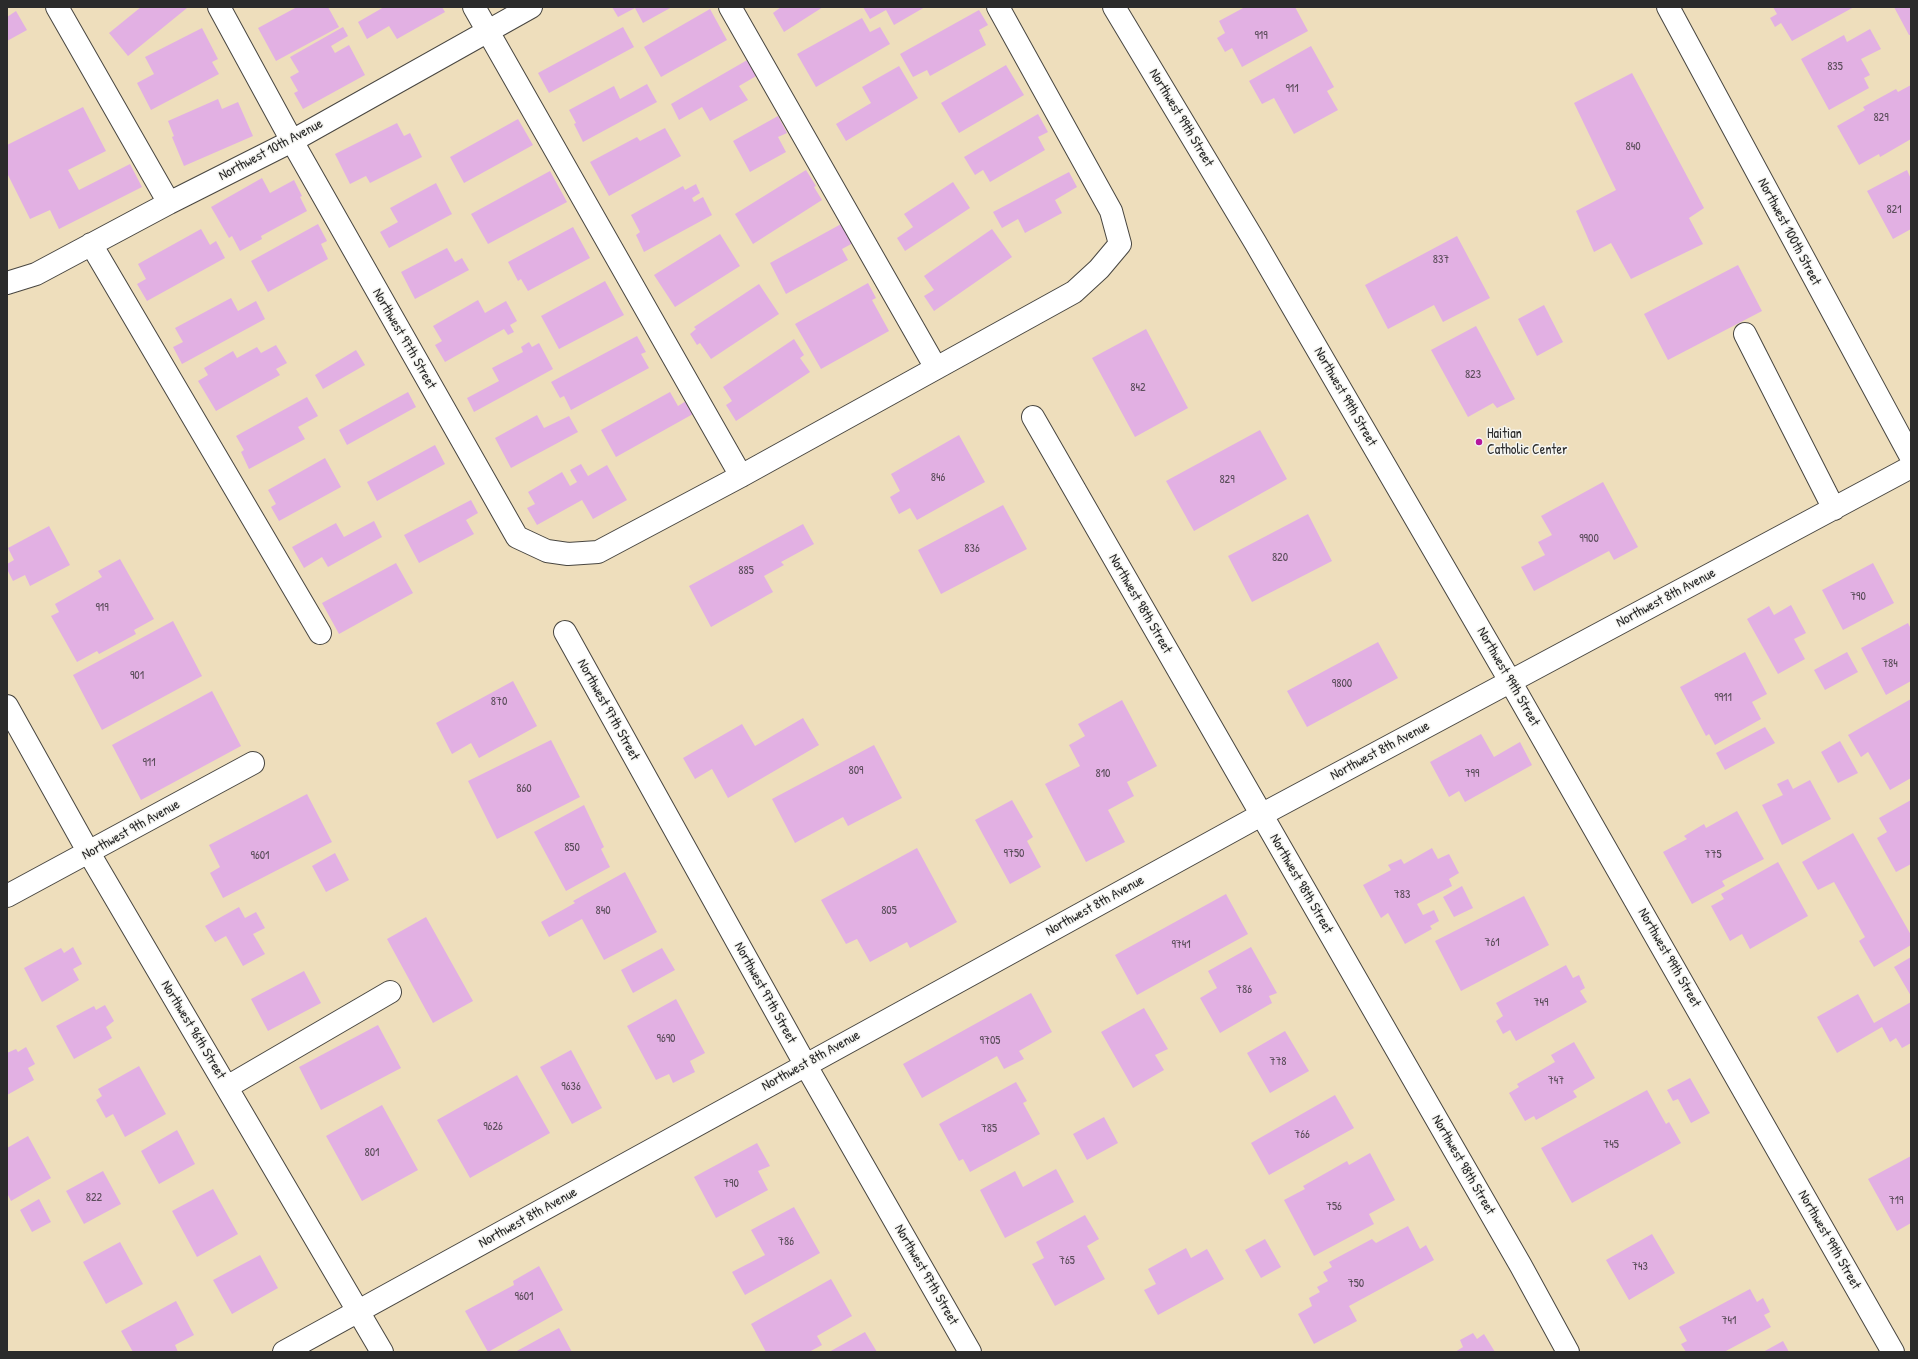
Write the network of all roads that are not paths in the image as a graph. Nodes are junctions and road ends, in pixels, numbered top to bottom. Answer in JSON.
{"nodes":[{"id":1,"x":56,"y":7,"type":"edge"},
{"id":2,"x":218,"y":7,"type":"edge"},
{"id":3,"x":474,"y":7,"type":"edge"},
{"id":4,"x":531,"y":7,"type":"edge"},
{"id":5,"x":730,"y":7,"type":"edge"},
{"id":6,"x":998,"y":7,"type":"edge"},
{"id":7,"x":1114,"y":7,"type":"edge"},
{"id":8,"x":1668,"y":7,"type":"edge"},
{"id":9,"x":487,"y":30,"type":"junction"},
{"id":10,"x":292,"y":141,"type":"junction"},
{"id":11,"x":169,"y":203,"type":"junction"},
{"id":12,"x":91,"y":244,"type":"junction"},
{"id":13,"x":7,"y":283,"type":"edge"},
{"id":14,"x":1745,"y":334,"type":"dead end"},
{"id":15,"x":936,"y":368,"type":"junction"},
{"id":16,"x":1033,"y":418,"type":"dead end"},
{"id":17,"x":1911,"y":457,"type":"edge"},
{"id":18,"x":1911,"y":467,"type":"edge"},
{"id":19,"x":741,"y":476,"type":"junction"},
{"id":20,"x":1834,"y":508,"type":"junction"},
{"id":21,"x":565,"y":632,"type":"dead end"},
{"id":22,"x":320,"y":633,"type":"dead end"},
{"id":23,"x":1510,"y":681,"type":"junction"},
{"id":24,"x":7,"y":706,"type":"edge"},
{"id":25,"x":253,"y":763,"type":"dead end"},
{"id":26,"x":1261,"y":815,"type":"junction"},
{"id":27,"x":89,"y":853,"type":"junction"},
{"id":28,"x":7,"y":896,"type":"edge"},
{"id":29,"x":390,"y":992,"type":"dead end"},
{"id":30,"x":805,"y":1064,"type":"junction"},
{"id":31,"x":227,"y":1087,"type":"junction"},
{"id":32,"x":360,"y":1311,"type":"junction"},
{"id":33,"x":284,"y":1352,"type":"edge"},
{"id":34,"x":382,"y":1352,"type":"edge"},
{"id":35,"x":970,"y":1352,"type":"edge"},
{"id":36,"x":1568,"y":1352,"type":"edge"},
{"id":37,"x":1893,"y":1352,"type":"edge"}],
"edges":[{"from":1,"to":11,"type":"street"},
{"from":2,"to":10,"type":"street","name":"Northwest 97th Street"},
{"from":3,"to":9,"type":"street"},
{"from":4,"to":9,"type":"street","name":"Northwest 10th Avenue"},
{"from":5,"to":15,"type":"street"},
{"from":6,"to":15,"type":"street"},
{"from":7,"to":23,"type":"street","name":"Northwest 99th Street"},
{"from":8,"to":17,"type":"street","name":"Northwest 100th Street"},
{"from":9,"to":10,"type":"street","name":"Northwest 10th Avenue"},
{"from":9,"to":19,"type":"street"},
{"from":10,"to":11,"type":"street","name":"Northwest 10th Avenue"},
{"from":10,"to":19,"type":"street","name":"Northwest 97th Street"},
{"from":11,"to":12,"type":"street","name":"Northwest 10th Avenue"},
{"from":12,"to":13,"type":"street","name":"Northwest 10th Avenue"},
{"from":12,"to":22,"type":"street"},
{"from":14,"to":20,"type":"street"},
{"from":15,"to":19,"type":"street"},
{"from":16,"to":26,"type":"street","name":"Northwest 98th Street"},
{"from":18,"to":20,"type":"street","name":"Northwest 8th Avenue"},
{"from":20,"to":23,"type":"street","name":"Northwest 8th Avenue"},
{"from":21,"to":30,"type":"street","name":"Northwest 97th Street"},
{"from":23,"to":26,"type":"street","name":"Northwest 8th Avenue"},
{"from":23,"to":37,"type":"street","name":"Northwest 99th Street"},
{"from":24,"to":27,"type":"street","name":"Northwest 96th Street"},
{"from":25,"to":27,"type":"street","name":"Northwest 9th Avenue"},
{"from":26,"to":30,"type":"street","name":"Northwest 8th Avenue"},
{"from":26,"to":36,"type":"street","name":"Northwest 98th Street"},
{"from":27,"to":28,"type":"street","name":"Northwest 9th Avenue"},
{"from":27,"to":31,"type":"street","name":"Northwest 96th Street"},
{"from":29,"to":31,"type":"street"},
{"from":30,"to":32,"type":"street","name":"Northwest 8th Avenue"},
{"from":30,"to":35,"type":"street","name":"Northwest 97th Street"},
{"from":31,"to":32,"type":"street","name":"Northwest 96th Street"},
{"from":32,"to":33,"type":"street","name":"Northwest 8th Avenue"},
{"from":32,"to":34,"type":"street","name":"Northwest 96th Street"}]}
